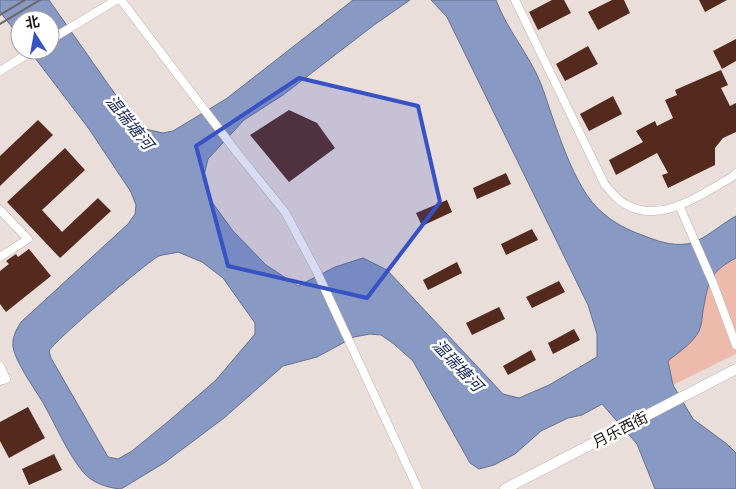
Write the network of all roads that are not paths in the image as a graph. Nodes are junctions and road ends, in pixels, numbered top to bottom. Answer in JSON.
{"nodes":[{"id":1,"x":116,"y":0,"type":"edge"},
{"id":2,"x":121,"y":0,"type":"edge"},
{"id":3,"x":515,"y":0,"type":"edge"},
{"id":4,"x":60,"y":34,"type":"edge"},
{"id":5,"x":19,"y":60,"type":"edge"},
{"id":6,"x":0,"y":71,"type":"edge"},
{"id":7,"x":736,"y":173,"type":"edge"},
{"id":8,"x":679,"y":205,"type":"junction"},
{"id":9,"x":0,"y":210,"type":"edge"},
{"id":10,"x":0,"y":257,"type":"edge"},
{"id":11,"x":736,"y":346,"type":"edge"},
{"id":12,"x":0,"y":366,"type":"edge"},
{"id":13,"x":736,"y":369,"type":"edge"},
{"id":14,"x":0,"y":381,"type":"edge"},
{"id":15,"x":418,"y":489,"type":"edge"},
{"id":16,"x":505,"y":489,"type":"edge"}],
"edges":[{"from":1,"to":4,"type":"street"},
{"from":2,"to":15,"type":"street"},
{"from":3,"to":8,"type":"street"},
{"from":5,"to":6,"type":"street"},
{"from":7,"to":8,"type":"street"},
{"from":8,"to":11,"type":"street"},
{"from":9,"to":10,"type":"street"},
{"from":12,"to":14,"type":"street"},
{"from":13,"to":16,"type":"main road","name":"月乐西街"}]}
